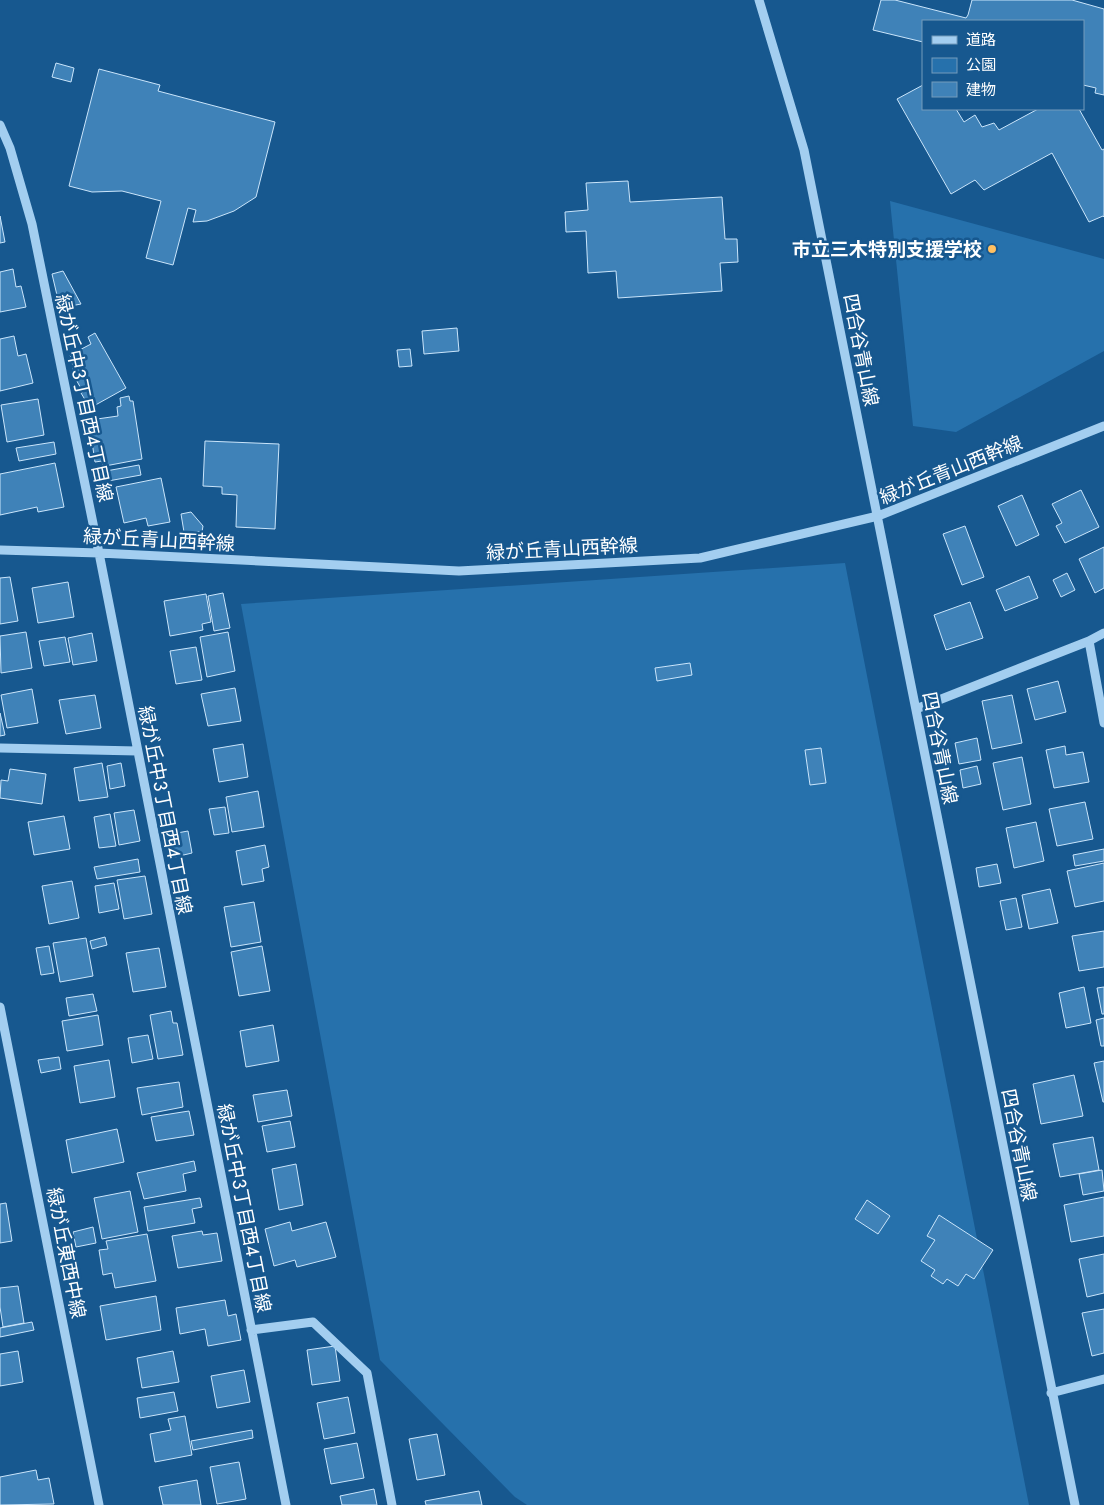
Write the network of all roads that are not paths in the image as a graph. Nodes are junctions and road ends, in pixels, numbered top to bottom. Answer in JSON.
{"nodes":[{"id":1,"x":760,"y":0,"type":"edge"},
{"id":2,"x":0,"y":125,"type":"edge"},
{"id":3,"x":1104,"y":426,"type":"edge"},
{"id":4,"x":878,"y":516,"type":"junction"},
{"id":5,"x":0,"y":550,"type":"edge"},
{"id":6,"x":99,"y":553,"type":"junction"},
{"id":7,"x":1104,"y":633,"type":"edge"},
{"id":8,"x":1089,"y":641,"type":"junction"},
{"id":9,"x":916,"y":709,"type":"junction"},
{"id":10,"x":1104,"y":723,"type":"edge"},
{"id":11,"x":0,"y":748,"type":"edge"},
{"id":12,"x":137,"y":751,"type":"junction"},
{"id":13,"x":0,"y":1007,"type":"edge"},
{"id":14,"x":251,"y":1330,"type":"junction"},
{"id":15,"x":1104,"y":1379,"type":"edge"},
{"id":16,"x":1051,"y":1393,"type":"junction"},
{"id":17,"x":100,"y":1505,"type":"edge"},
{"id":18,"x":286,"y":1505,"type":"edge"},
{"id":19,"x":392,"y":1505,"type":"edge"},
{"id":20,"x":1075,"y":1505,"type":"edge"}],
"edges":[{"from":1,"to":4,"type":"street","name":"四合谷青山線"},
{"from":2,"to":6,"type":"street","name":"緑が丘中３丁目西４丁目線"},
{"from":3,"to":4,"type":"street","name":"緑が丘青山西幹線"},
{"from":4,"to":6,"type":"street","name":"緑が丘青山西幹線"},
{"from":4,"to":9,"type":"street","name":"四合谷青山線"},
{"from":5,"to":6,"type":"street","name":"緑が丘青山西幹線"},
{"from":6,"to":12,"type":"street","name":"緑が丘中３丁目西４丁目線"},
{"from":7,"to":8,"type":"street"},
{"from":8,"to":9,"type":"street"},
{"from":8,"to":10,"type":"street"},
{"from":9,"to":16,"type":"street","name":"四合谷青山線"},
{"from":11,"to":12,"type":"street"},
{"from":12,"to":14,"type":"street","name":"緑が丘中３丁目西４丁目線"},
{"from":13,"to":17,"type":"street","name":"緑が丘東西中線"},
{"from":14,"to":18,"type":"street","name":"緑が丘中３丁目西４丁目線"},
{"from":14,"to":19,"type":"street"},
{"from":15,"to":16,"type":"street"},
{"from":16,"to":20,"type":"street","name":"四合谷青山線"}]}
